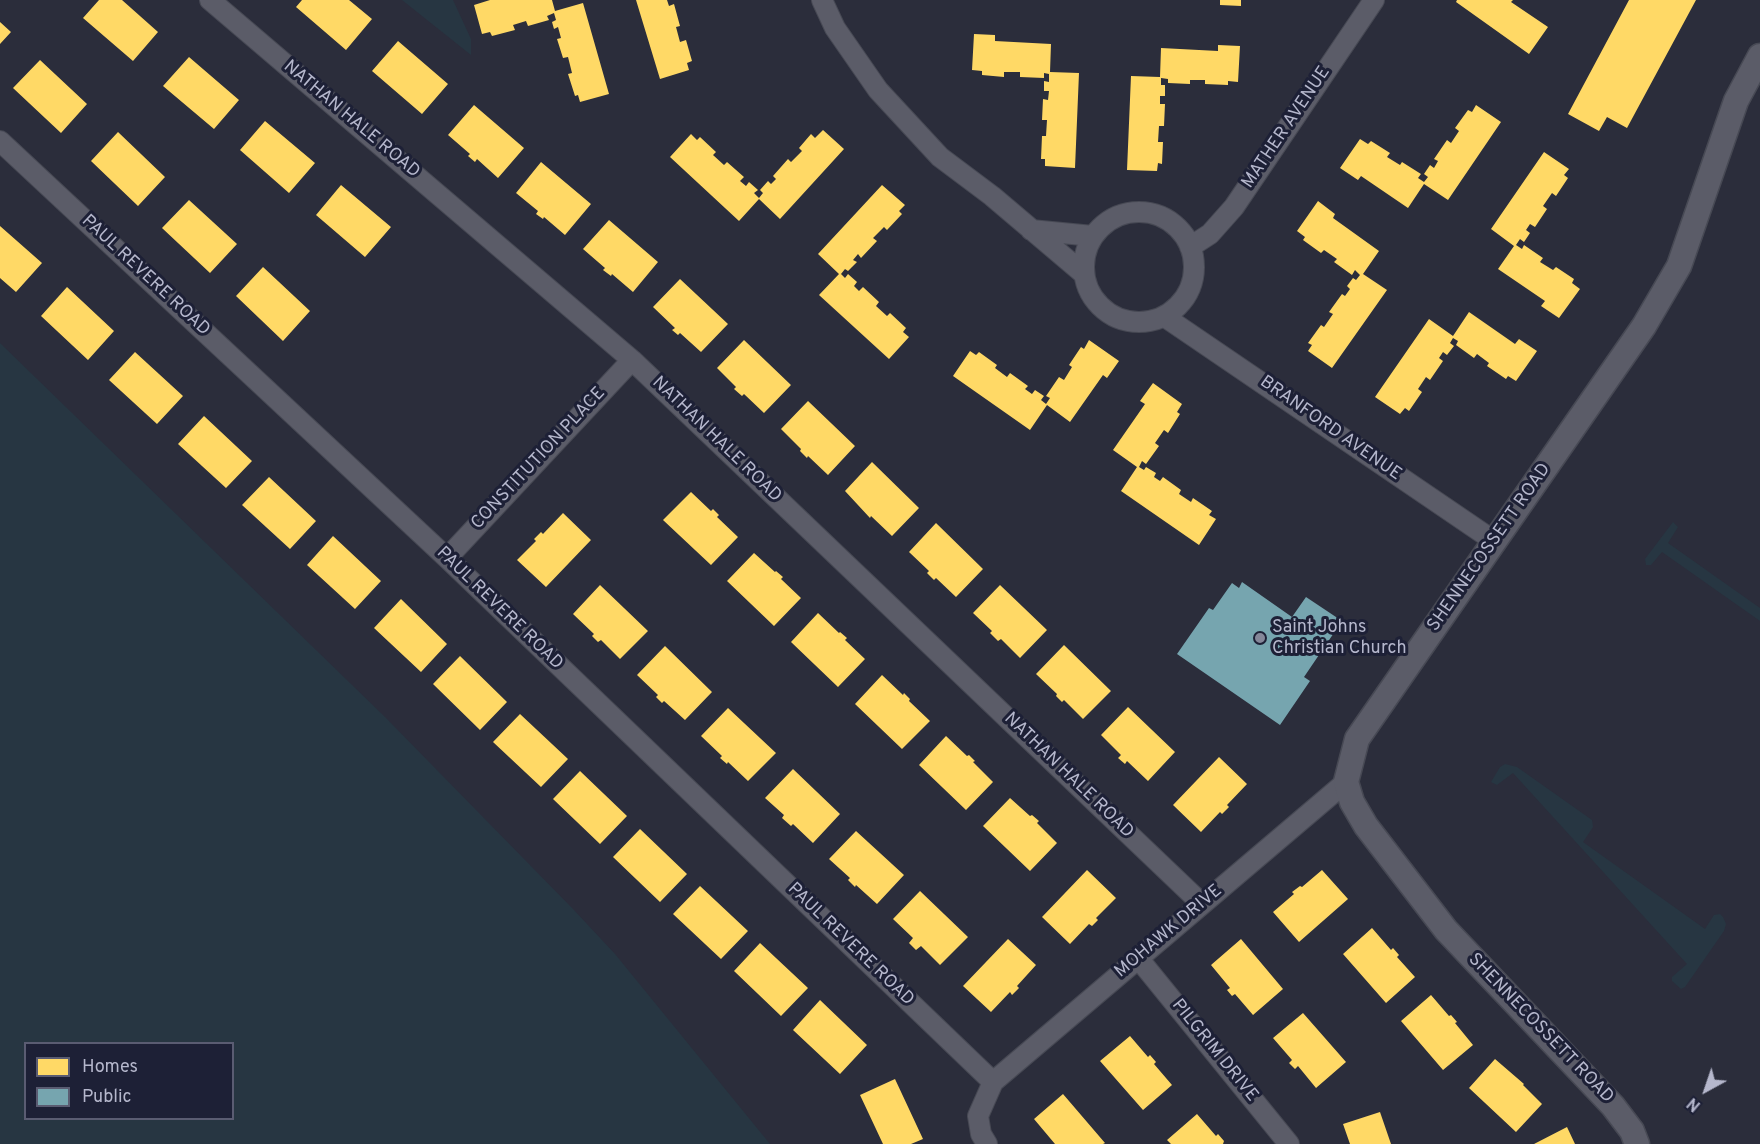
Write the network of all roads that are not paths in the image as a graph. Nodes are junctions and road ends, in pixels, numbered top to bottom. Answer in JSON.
{"nodes":[{"id":1,"x":210,"y":0,"type":"edge"},
{"id":2,"x":822,"y":0,"type":"edge"},
{"id":3,"x":1374,"y":0,"type":"edge"},
{"id":4,"x":1760,"y":56,"type":"edge"},
{"id":5,"x":0,"y":141,"type":"edge"},
{"id":6,"x":1031,"y":230,"type":"junction"},
{"id":7,"x":1093,"y":236,"type":"junction"},
{"id":8,"x":1190,"y":247,"type":"junction"},
{"id":9,"x":1084,"y":274,"type":"junction"},
{"id":10,"x":1165,"y":317,"type":"junction"},
{"id":11,"x":632,"y":360,"type":"junction"},
{"id":12,"x":1494,"y":541,"type":"junction"},
{"id":13,"x":447,"y":558,"type":"junction"},
{"id":14,"x":1346,"y":782,"type":"junction"},
{"id":15,"x":1202,"y":904,"type":"junction"},
{"id":16,"x":1138,"y":958,"type":"junction"},
{"id":17,"x":993,"y":1082,"type":"junction"},
{"id":18,"x":987,"y":1144,"type":"edge"},
{"id":19,"x":1290,"y":1144,"type":"edge"},
{"id":20,"x":1637,"y":1144,"type":"edge"}],
"edges":[{"from":1,"to":11,"type":"street","name":"NATHAN HALE ROAD"},
{"from":2,"to":6,"type":"street"},
{"from":3,"to":8,"type":"street","name":"MATHER AVENUE"},
{"from":4,"to":12,"type":"street","name":"SHENNECOSSETT ROAD"},
{"from":5,"to":13,"type":"street","name":"PAUL REVERE ROAD"},
{"from":6,"to":7,"type":"street"},
{"from":6,"to":9,"type":"street"},
{"from":7,"to":8,"type":"street"},
{"from":7,"to":9,"type":"street"},
{"from":8,"to":10,"type":"street"},
{"from":9,"to":10,"type":"street"},
{"from":10,"to":12,"type":"street","name":"BRANFORD AVENUE"},
{"from":11,"to":13,"type":"street","name":"CONSTITUTION PLACE"},
{"from":11,"to":15,"type":"street","name":"NATHAN HALE ROAD"},
{"from":12,"to":14,"type":"street","name":"SHENNECOSSETT ROAD"},
{"from":13,"to":17,"type":"street","name":"PAUL REVERE ROAD"},
{"from":14,"to":15,"type":"street","name":"MOHAWK DRIVE"},
{"from":14,"to":20,"type":"street","name":"SHENNECOSSETT ROAD"},
{"from":15,"to":16,"type":"street","name":"MOHAWK DRIVE"},
{"from":16,"to":17,"type":"street","name":"MOHAWK DRIVE"},
{"from":16,"to":19,"type":"street","name":"PILGRIM DRIVE"},
{"from":17,"to":18,"type":"street"}]}
